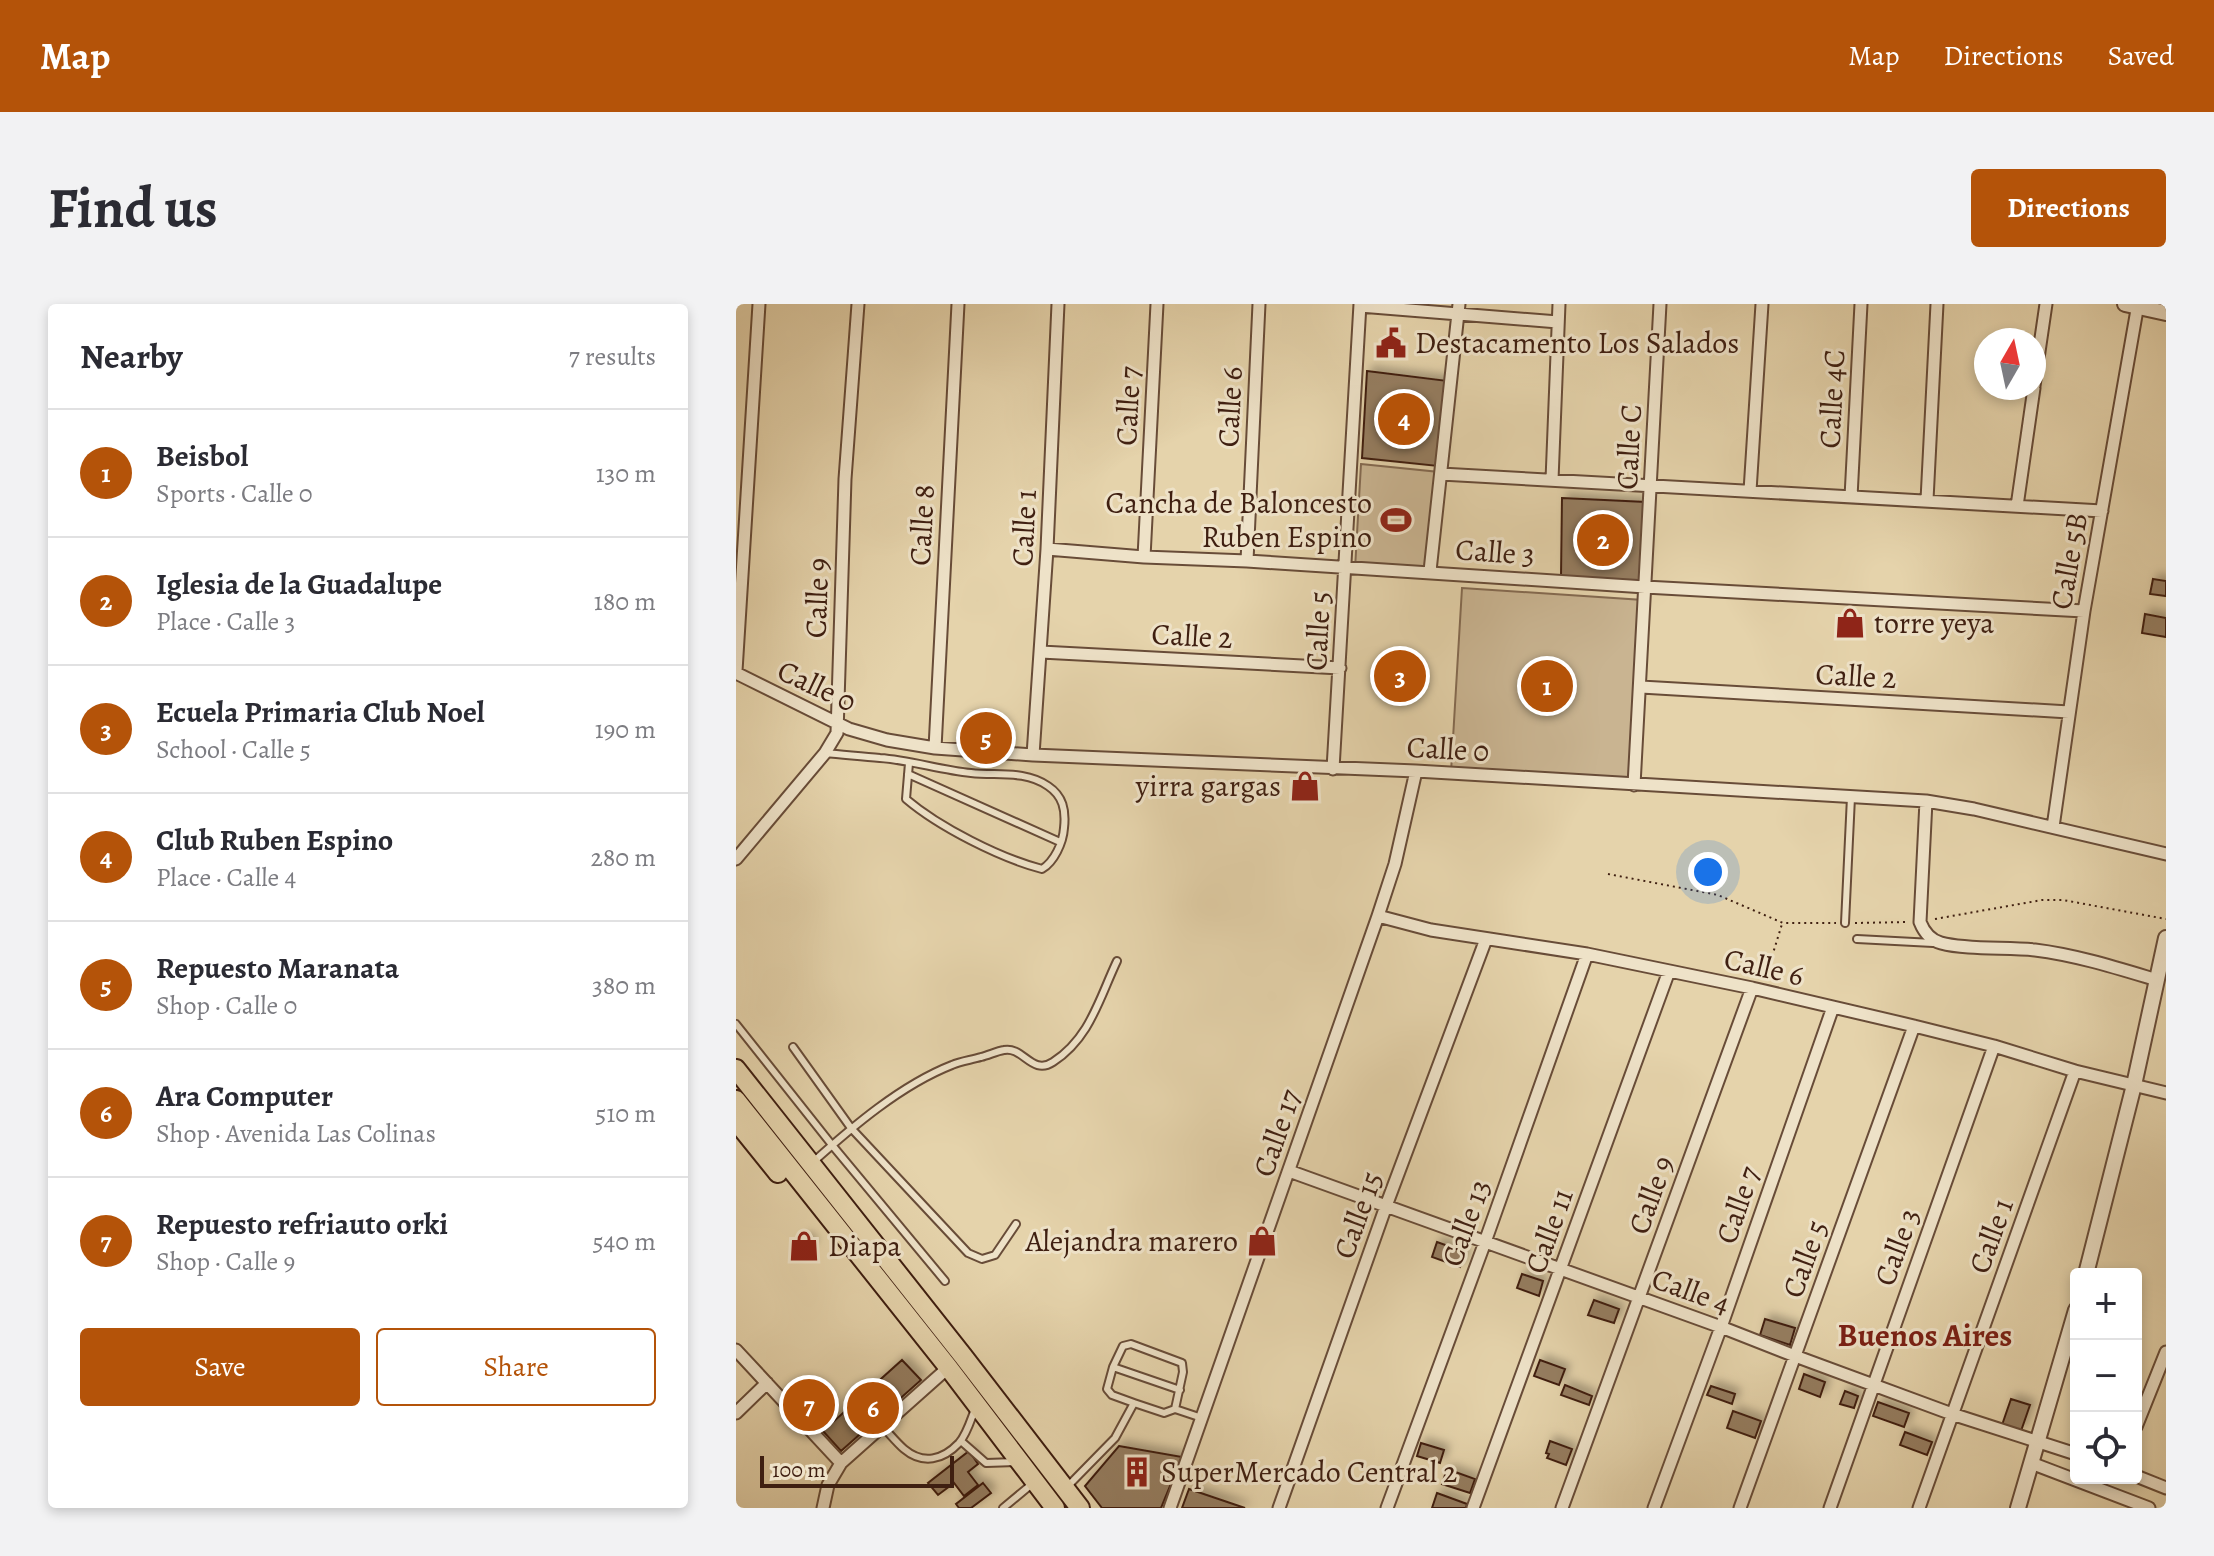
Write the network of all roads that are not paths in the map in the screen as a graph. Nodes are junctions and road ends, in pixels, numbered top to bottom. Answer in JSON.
{"nodes":[{"id":1,"x":759,"y":304,"type":"edge"},
{"id":2,"x":858,"y":304,"type":"edge"},
{"id":3,"x":958,"y":304,"type":"edge"},
{"id":4,"x":1058,"y":304,"type":"edge"},
{"id":5,"x":1157,"y":304,"type":"edge"},
{"id":6,"x":1259,"y":304,"type":"edge"},
{"id":7,"x":1559,"y":304,"type":"edge"},
{"id":8,"x":1660,"y":304,"type":"edge"},
{"id":9,"x":1762,"y":304,"type":"edge"},
{"id":10,"x":1861,"y":304,"type":"edge"},
{"id":11,"x":1937,"y":304,"type":"edge"},
{"id":12,"x":2046,"y":304,"type":"edge"},
{"id":13,"x":1360,"y":305,"type":"edge"},
{"id":14,"x":2133,"y":305,"type":"edge"},
{"id":15,"x":1459,"y":309,"type":"edge"},
{"id":16,"x":2166,"y":313,"type":"edge"},
{"id":17,"x":1558,"y":322,"type":"junction"},
{"id":18,"x":2043,"y":328,"type":"edge"},
{"id":19,"x":2032,"y":400,"type":"edge"},
{"id":20,"x":1441,"y":474,"type":"junction"},
{"id":21,"x":1552,"y":480,"type":"junction"},
{"id":22,"x":1652,"y":485,"type":"junction"},
{"id":23,"x":1750,"y":491,"type":"junction"},
{"id":24,"x":1851,"y":497,"type":"junction"},
{"id":25,"x":1927,"y":500,"type":"junction"},
{"id":26,"x":2017,"y":506,"type":"junction"},
{"id":27,"x":2102,"y":511,"type":"junction"},
{"id":28,"x":1047,"y":549,"type":"junction"},
{"id":29,"x":1144,"y":557,"type":"junction"},
{"id":30,"x":1247,"y":561,"type":"junction"},
{"id":31,"x":1346,"y":567,"type":"junction"},
{"id":32,"x":1430,"y":571,"type":"junction"},
{"id":33,"x":1645,"y":587,"type":"junction"},
{"id":34,"x":2084,"y":611,"type":"junction"},
{"id":35,"x":1041,"y":652,"type":"junction"},
{"id":36,"x":1340,"y":668,"type":"junction"},
{"id":37,"x":736,"y":672,"type":"edge"},
{"id":38,"x":1641,"y":687,"type":"junction"},
{"id":39,"x":2069,"y":712,"type":"junction"},
{"id":40,"x":838,"y":725,"type":"junction"},
{"id":41,"x":935,"y":748,"type":"junction"},
{"id":42,"x":825,"y":753,"type":"junction"},
{"id":43,"x":1033,"y":755,"type":"junction"},
{"id":44,"x":909,"y":763,"type":"junction"},
{"id":45,"x":1333,"y":769,"type":"junction"},
{"id":46,"x":1416,"y":771,"type":"junction"},
{"id":47,"x":908,"y":774,"type":"junction"},
{"id":48,"x":1634,"y":785,"type":"junction"},
{"id":49,"x":1851,"y":797,"type":"junction"},
{"id":50,"x":1926,"y":801,"type":"junction"},
{"id":51,"x":2053,"y":827,"type":"junction"},
{"id":52,"x":1060,"y":842,"type":"junction"},
{"id":53,"x":2166,"y":854,"type":"edge"},
{"id":54,"x":736,"y":859,"type":"edge"},
{"id":55,"x":1378,"y":916,"type":"junction"},
{"id":56,"x":1845,"y":923,"type":"dead end"},
{"id":57,"x":2166,"y":938,"type":"edge"},
{"id":58,"x":1486,"y":939,"type":"junction"},
{"id":59,"x":1857,"y":939,"type":"dead end"},
{"id":60,"x":1941,"y":943,"type":"junction"},
{"id":61,"x":1587,"y":954,"type":"junction"},
{"id":62,"x":1117,"y":961,"type":"dead end"},
{"id":63,"x":1669,"y":971,"type":"junction"},
{"id":64,"x":2157,"y":980,"type":"junction"},
{"id":65,"x":1756,"y":989,"type":"junction"},
{"id":66,"x":1833,"y":1007,"type":"junction"},
{"id":67,"x":736,"y":1024,"type":"edge"},
{"id":68,"x":1914,"y":1026,"type":"junction"},
{"id":69,"x":1994,"y":1046,"type":"junction"},
{"id":70,"x":793,"y":1047,"type":"dead end"},
{"id":71,"x":736,"y":1069,"type":"edge"},
{"id":72,"x":2075,"y":1071,"type":"junction"},
{"id":73,"x":2134,"y":1085,"type":"junction"},
{"id":74,"x":2166,"y":1093,"type":"edge"},
{"id":75,"x":736,"y":1100,"type":"edge"},
{"id":76,"x":736,"y":1121,"type":"edge"},
{"id":77,"x":851,"y":1128,"type":"junction"},
{"id":78,"x":832,"y":1145,"type":"junction"},
{"id":79,"x":811,"y":1164,"type":"junction"},
{"id":80,"x":1289,"y":1171,"type":"junction"},
{"id":81,"x":1386,"y":1206,"type":"junction"},
{"id":82,"x":1016,"y":1224,"type":"dead end"},
{"id":83,"x":1485,"y":1242,"type":"junction"},
{"id":84,"x":2088,"y":1268,"type":"edge"},
{"id":85,"x":1560,"y":1269,"type":"junction"},
{"id":86,"x":945,"y":1281,"type":"dead end"},
{"id":87,"x":1639,"y":1297,"type":"junction"},
{"id":88,"x":1721,"y":1327,"type":"junction"},
{"id":89,"x":2070,"y":1330,"type":"edge"},
{"id":90,"x":736,"y":1350,"type":"edge"},
{"id":91,"x":2166,"y":1352,"type":"edge"},
{"id":92,"x":963,"y":1356,"type":"junction"},
{"id":93,"x":1795,"y":1356,"type":"junction"},
{"id":94,"x":948,"y":1367,"type":"junction"},
{"id":95,"x":1113,"y":1367,"type":"junction"},
{"id":96,"x":767,"y":1383,"type":"junction"},
{"id":97,"x":1874,"y":1385,"type":"junction"},
{"id":98,"x":1180,"y":1390,"type":"junction"},
{"id":99,"x":1134,"y":1403,"type":"junction"},
{"id":100,"x":977,"y":1405,"type":"junction"},
{"id":101,"x":1175,"y":1409,"type":"junction"},
{"id":102,"x":2142,"y":1412,"type":"edge"},
{"id":103,"x":736,"y":1413,"type":"edge"},
{"id":104,"x":1952,"y":1414,"type":"junction"},
{"id":105,"x":1202,"y":1418,"type":"junction"},
{"id":106,"x":882,"y":1426,"type":"junction"},
{"id":107,"x":961,"y":1441,"type":"junction"},
{"id":108,"x":2037,"y":1441,"type":"junction"},
{"id":109,"x":2070,"y":1452,"type":"edge"},
{"id":110,"x":1020,"y":1462,"type":"junction"},
{"id":111,"x":841,"y":1463,"type":"junction"},
{"id":112,"x":2031,"y":1463,"type":"junction"},
{"id":113,"x":2142,"y":1478,"type":"edge"},
{"id":114,"x":1035,"y":1481,"type":"junction"},
{"id":115,"x":2166,"y":1488,"type":"edge"},
{"id":116,"x":1065,"y":1489,"type":"junction"},
{"id":117,"x":823,"y":1508,"type":"edge"},
{"id":118,"x":1003,"y":1508,"type":"edge"},
{"id":119,"x":1055,"y":1508,"type":"edge"},
{"id":120,"x":1080,"y":1508,"type":"edge"},
{"id":121,"x":1170,"y":1508,"type":"edge"},
{"id":122,"x":1279,"y":1508,"type":"edge"},
{"id":123,"x":1387,"y":1508,"type":"edge"},
{"id":124,"x":1473,"y":1508,"type":"edge"},
{"id":125,"x":1562,"y":1508,"type":"edge"},
{"id":126,"x":1654,"y":1508,"type":"edge"},
{"id":127,"x":1740,"y":1508,"type":"edge"},
{"id":128,"x":1830,"y":1508,"type":"edge"},
{"id":129,"x":1919,"y":1508,"type":"edge"},
{"id":130,"x":2018,"y":1508,"type":"edge"},
{"id":131,"x":2149,"y":1508,"type":"edge"}],
"edges":[{"from":1,"to":37,"type":"street"},
{"from":2,"to":40,"type":"street","name":"Calle 9"},
{"from":3,"to":41,"type":"street","name":"Calle 8"},
{"from":4,"to":28,"type":"street","name":"Calle 1"},
{"from":5,"to":29,"type":"street","name":"Calle 7"},
{"from":6,"to":30,"type":"street","name":"Calle 6"},
{"from":7,"to":17,"type":"street"},
{"from":8,"to":22,"type":"street","name":"Calle C"},
{"from":9,"to":23,"type":"street"},
{"from":10,"to":24,"type":"street","name":"Calle 4C"},
{"from":11,"to":25,"type":"street"},
{"from":12,"to":18,"type":"street"},
{"from":13,"to":15,"type":"street"},
{"from":13,"to":31,"type":"street","name":"Calle 5"},
{"from":14,"to":16,"type":"street"},
{"from":14,"to":27,"type":"street","name":"Calle 5B"},
{"from":15,"to":17,"type":"street"},
{"from":15,"to":20,"type":"street"},
{"from":17,"to":21,"type":"street"},
{"from":19,"to":26,"type":"street"},
{"from":20,"to":21,"type":"street"},
{"from":20,"to":32,"type":"street"},
{"from":21,"to":22,"type":"street"},
{"from":22,"to":23,"type":"street"},
{"from":22,"to":33,"type":"street","name":"Calle C"},
{"from":23,"to":24,"type":"street"},
{"from":24,"to":25,"type":"street"},
{"from":25,"to":26,"type":"street"},
{"from":26,"to":27,"type":"street"},
{"from":27,"to":34,"type":"street","name":"Calle 5B"},
{"from":28,"to":29,"type":"street","name":"Calle 3"},
{"from":28,"to":35,"type":"street","name":"Calle 1"},
{"from":29,"to":30,"type":"street","name":"Calle 3"},
{"from":30,"to":31,"type":"street","name":"Calle 3"},
{"from":31,"to":32,"type":"street","name":"Calle 3"},
{"from":31,"to":36,"type":"street","name":"Calle 5"},
{"from":32,"to":33,"type":"street","name":"Calle 3"},
{"from":33,"to":34,"type":"street","name":"Calle 3"},
{"from":33,"to":38,"type":"street","name":"Calle C"},
{"from":34,"to":39,"type":"street","name":"Calle 5B"},
{"from":35,"to":36,"type":"street","name":"Calle 2"},
{"from":35,"to":43,"type":"street","name":"Calle 1"},
{"from":36,"to":45,"type":"street","name":"Calle 5"},
{"from":37,"to":40,"type":"street","name":"Calle 0"},
{"from":38,"to":39,"type":"street","name":"Calle 2"},
{"from":38,"to":48,"type":"street","name":"Calle C"},
{"from":39,"to":51,"type":"street","name":"Calle 5B"},
{"from":40,"to":41,"type":"street","name":"Calle 0"},
{"from":40,"to":42,"type":"street","name":"Calle 9"},
{"from":41,"to":43,"type":"street","name":"Calle 0"},
{"from":42,"to":44,"type":"lane"},
{"from":42,"to":54,"type":"street","name":"Calle 9"},
{"from":43,"to":45,"type":"street","name":"Calle 0"},
{"from":44,"to":47,"type":"lane"},
{"from":44,"to":52,"type":"lane"},
{"from":45,"to":46,"type":"street","name":"Calle 0"},
{"from":46,"to":48,"type":"street","name":"Calle 0"},
{"from":46,"to":55,"type":"street","name":"Calle 17"},
{"from":47,"to":52,"type":"lane"},
{"from":47,"to":52,"type":"lane"},
{"from":48,"to":49,"type":"street","name":"Calle 0"},
{"from":49,"to":50,"type":"street","name":"Calle 0"},
{"from":49,"to":56,"type":"lane"},
{"from":50,"to":51,"type":"street","name":"Calle 0"},
{"from":50,"to":60,"type":"street"},
{"from":51,"to":53,"type":"street","name":"Calle 0"},
{"from":55,"to":58,"type":"street","name":"Calle 6"},
{"from":55,"to":80,"type":"street","name":"Calle 17"},
{"from":57,"to":64,"type":"street"},
{"from":58,"to":61,"type":"street","name":"Calle 6"},
{"from":58,"to":81,"type":"street","name":"Calle 15"},
{"from":59,"to":60,"type":"lane"},
{"from":60,"to":64,"type":"street"},
{"from":61,"to":63,"type":"street","name":"Calle 6"},
{"from":61,"to":83,"type":"street","name":"Calle 13"},
{"from":62,"to":77,"type":"lane"},
{"from":63,"to":65,"type":"street","name":"Calle 6"},
{"from":63,"to":85,"type":"street","name":"Calle 11"},
{"from":64,"to":73,"type":"street"},
{"from":65,"to":66,"type":"street","name":"Calle 6"},
{"from":65,"to":87,"type":"street","name":"Calle 9"},
{"from":66,"to":68,"type":"street","name":"Calle 6"},
{"from":66,"to":88,"type":"street","name":"Calle 7"},
{"from":67,"to":78,"type":"lane"},
{"from":68,"to":69,"type":"street","name":"Calle 6"},
{"from":68,"to":93,"type":"street","name":"Calle 5"},
{"from":69,"to":72,"type":"street","name":"Calle 6"},
{"from":69,"to":97,"type":"street","name":"Calle 3"},
{"from":70,"to":77,"type":"lane"},
{"from":71,"to":79,"type":"highway"},
{"from":72,"to":73,"type":"street","name":"Calle 6"},
{"from":72,"to":104,"type":"street","name":"Calle 1"},
{"from":73,"to":74,"type":"street","name":"Calle 6"},
{"from":73,"to":84,"type":"street"},
{"from":75,"to":94,"type":"highway"},
{"from":76,"to":94,"type":"highway"},
{"from":77,"to":78,"type":"lane"},
{"from":77,"to":82,"type":"lane"},
{"from":78,"to":79,"type":"lane"},
{"from":78,"to":86,"type":"lane"},
{"from":79,"to":92,"type":"highway"},
{"from":80,"to":81,"type":"street","name":"Calle 4"},
{"from":80,"to":105,"type":"street","name":"Calle 17"},
{"from":81,"to":83,"type":"street","name":"Calle 4"},
{"from":81,"to":122,"type":"street","name":"Calle 15"},
{"from":83,"to":85,"type":"street","name":"Calle 4"},
{"from":83,"to":123,"type":"street","name":"Calle 13"},
{"from":85,"to":87,"type":"street","name":"Calle 4"},
{"from":85,"to":124,"type":"street","name":"Calle 11"},
{"from":87,"to":88,"type":"street","name":"Calle 4"},
{"from":87,"to":125,"type":"street","name":"Calle 9"},
{"from":88,"to":93,"type":"street","name":"Calle 4"},
{"from":88,"to":126,"type":"street","name":"Calle 7"},
{"from":89,"to":108,"type":"street"},
{"from":90,"to":96,"type":"street"},
{"from":91,"to":102,"type":"street"},
{"from":92,"to":94,"type":"street"},
{"from":92,"to":116,"type":"highway"},
{"from":93,"to":97,"type":"street","name":"Calle 4"},
{"from":93,"to":127,"type":"street","name":"Calle 5"},
{"from":94,"to":100,"type":"highway"},
{"from":94,"to":106,"type":"street"},
{"from":95,"to":98,"type":"lane"},
{"from":95,"to":98,"type":"lane"},
{"from":95,"to":99,"type":"lane"},
{"from":96,"to":103,"type":"street"},
{"from":96,"to":111,"type":"street"},
{"from":97,"to":104,"type":"street","name":"Calle 4"},
{"from":97,"to":128,"type":"street","name":"Calle 3"},
{"from":98,"to":101,"type":"lane"},
{"from":99,"to":101,"type":"lane"},
{"from":99,"to":116,"type":"lane"},
{"from":100,"to":107,"type":"lane"},
{"from":100,"to":110,"type":"highway"},
{"from":101,"to":105,"type":"lane"},
{"from":104,"to":108,"type":"street","name":"Calle 4"},
{"from":104,"to":129,"type":"street","name":"Calle 1"},
{"from":105,"to":121,"type":"street","name":"Calle 17"},
{"from":106,"to":107,"type":"lane"},
{"from":106,"to":111,"type":"street"},
{"from":107,"to":110,"type":"lane"},
{"from":108,"to":109,"type":"street","name":"Calle 4"},
{"from":108,"to":112,"type":"street"},
{"from":110,"to":114,"type":"highway"},
{"from":111,"to":117,"type":"street"},
{"from":112,"to":130,"type":"street"},
{"from":112,"to":131,"type":"street"},
{"from":113,"to":115,"type":"street"},
{"from":114,"to":118,"type":"lane"},
{"from":114,"to":119,"type":"highway"},
{"from":116,"to":120,"type":"highway"}]}
